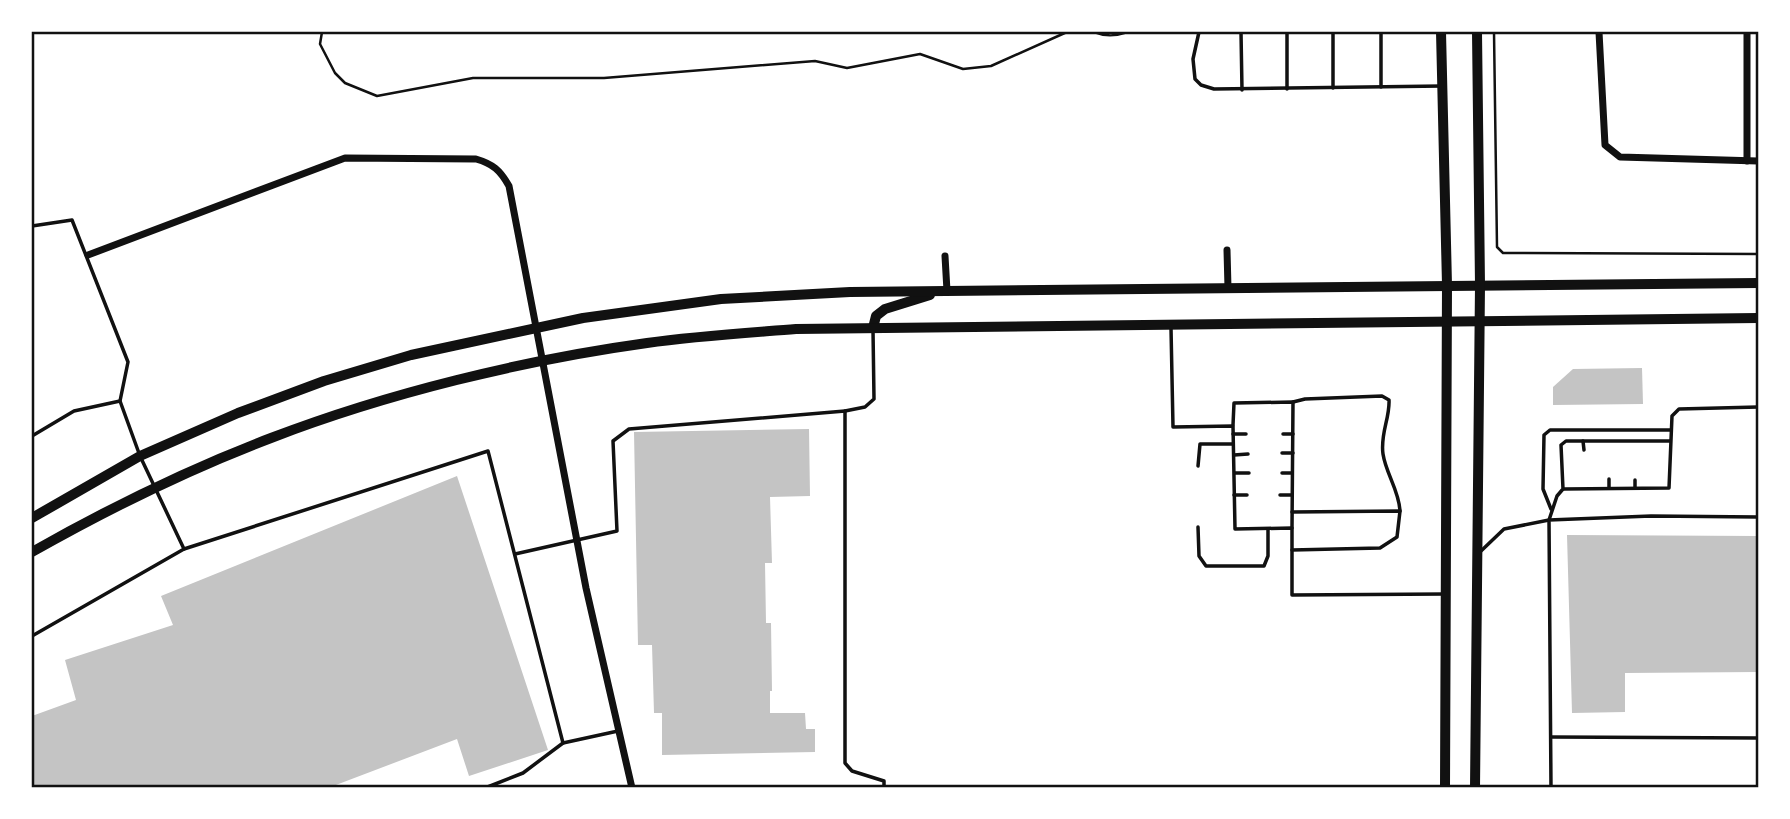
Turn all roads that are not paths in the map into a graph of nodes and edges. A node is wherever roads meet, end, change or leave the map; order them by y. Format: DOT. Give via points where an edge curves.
graph roads {
  1 [pos="1199,32"];
  2 [pos="1241,32"];
  3 [pos="1287,32"];
  4 [pos="1333,32"];
  5 [pos="1381,32"];
  6 [pos="1441,32"];
  7 [pos="1478,32"];
  8 [pos="1600,32"];
  9 [pos="1747,32"];
  10 [pos="1442,86"];
  11 [pos="1381,87"];
  12 [pos="1333,88"];
  13 [pos="1287,89"];
  14 [pos="1242,90"];
  15 [pos="1746,161"];
  16 [pos="1759,161"];
  17 [pos="32,226"];
  18 [pos="1227,250"];
  19 [pos="88,255"];
  20 [pos="945,256"];
  21 [pos="1759,283"];
  22 [pos="1447,285"];
  23 [pos="1479,285"];
  24 [pos="1228,288"];
  25 [pos="947,291"];
  26 [pos="1759,318"];
  27 [pos="1447,322"];
  28 [pos="1479,322"];
  29 [pos="1171,325"];
  30 [pos="537,328"];
  31 [pos="873,328"];
  32 [pos="544,361"];
  33 [pos="120,401"];
  34 [pos="1293,402"];
  35 [pos="1759,407"];
  36 [pos="845,411"];
  37 [pos="1233,426"];
  38 [pos="1671,430"];
  39 [pos="1233,434"];
  40 [pos="1246,434"];
  41 [pos="1283,434"];
  42 [pos="1293,434"];
  43 [pos="32,436"];
  44 [pos="1583,440"];
  45 [pos="1636,440"];
  46 [pos="1609,441"];
  47 [pos="1670,441"];
  48 [pos="1233,444"];
  49 [pos="1609,449"];
  50 [pos="1584,450"];
  51 [pos="1636,450"];
  52 [pos="1282,453"];
  53 [pos="1293,453"];
  54 [pos="1234,454"];
  55 [pos="1248,454"];
  56 [pos="140,456"];
  57 [pos="1198,467"];
  58 [pos="1234,473"];
  59 [pos="1249,473"];
  60 [pos="1282,473"];
  61 [pos="1292,473"];
  62 [pos="1609,479"];
  63 [pos="1584,480"];
  64 [pos="1635,480"];
  65 [pos="1584,488"];
  66 [pos="1609,488"];
  67 [pos="1635,488"];
  68 [pos="155,489"];
  69 [pos="1563,489"];
  70 [pos="1234,495"];
  71 [pos="1247,495"];
  72 [pos="1280,495"];
  73 [pos="1292,495"];
  74 [pos="1400,511"];
  75 [pos="1551,511"];
  76 [pos="1292,512"];
  77 [pos="1759,517"];
  78 [pos="32,518"];
  79 [pos="1549,520"];
  80 [pos="1198,527"];
  81 [pos="1292,528"];
  82 [pos="1268,529"];
  83 [pos="576,539"];
  84 [pos="184,550"];
  85 [pos="1292,550"];
  86 [pos="32,552"];
  87 [pos="515,554"];
  88 [pos="1477,554"];
  89 [pos="1446,594"];
  90 [pos="32,636"];
  91 [pos="618,732"];
  92 [pos="1550,737"];
  93 [pos="1759,738"];
  94 [pos="564,743"];
  95 [pos="485,788"];
  96 [pos="632,788"];
  97 [pos="884,788"];
  98 [pos="1445,788"];
  99 [pos="1475,788"];
  100 [pos="1551,788"];
  1 -- 14 [label="lane" via="1195,79 1206,88"];
  2 -- 14 [label="lane"];
  3 -- 13 [label="lane"];
  4 -- 12 [label="lane"];
  5 -- 11 [label="lane"];
  6 -- 10 [label="main road"];
  7 -- 23 [label="main road"];
  8 -- 15 [label="street" via="1605,145 1619,157"];
  9 -- 15 [label="street"];
  10 -- 11 [label="lane"];
  10 -- 22 [label="main road"];
  11 -- 12 [label="lane"];
  12 -- 13 [label="lane"];
  13 -- 14 [label="lane"];
  15 -- 16 [label="street"];
  17 -- 19 [label="lane" via="72,220"];
  18 -- 24 [label="street"];
  19 -- 30 [label="street" via="345,158 476,159 500,171 509,186"];
  19 -- 33 [label="lane" via="128,362"];
  20 -- 25 [label="street"];
  21 -- 23 [label="main road"];
  22 -- 23 [label="main road"];
  22 -- 24 [label="main road"];
  22 -- 27 [label="main road"];
  23 -- 28 [label="main road"];
  24 -- 25 [label="main road"];
  25 -- 30 [label="main road" via="721,299"];
  25 -- 31 [label="main road" via="885,309 876,316"];
  26 -- 28 [label="main road"];
  27 -- 28 [label="main road"];
  27 -- 29 [label="main road"];
  27 -- 89 [label="main road"];
  28 -- 88 [label="main road"];
  29 -- 31 [label="main road"];
  29 -- 37 [label="lane" via="1173,426"];
  30 -- 32 [label="street"];
  30 -- 56 [label="main road" via="411,355 324,382"];
  31 -- 32 [label="main road" via="718,335"];
  31 -- 36 [label="lane" via="874,398 865,407"];
  32 -- 68 [label="main road" via="336,416 272,438"];
  32 -- 83 [label="street"];
  33 -- 43 [label="lane" via="74,411"];
  33 -- 56 [label="lane"];
  34 -- 37 [label="lane" via="1234,403"];
  34 -- 42 [label="lane"];
  34 -- 74 [label="lane" via="1382,396 1390,400 1382,451"];
  35 -- 38 [label="lane" via="1679,410 1672,416"];
  36 -- 83 [label="lane" via="629,429 613,441 618,531"];
  36 -- 97 [label="lane" via="845,763 852,771 884,781"];
  37 -- 39 [label="lane"];
  38 -- 47 [label="lane"];
  38 -- 75 [label="lane" via="1550,430 1544,435 1544,489"];
  39 -- 40 [label="lane"];
  39 -- 48 [label="lane"];
  41 -- 42 [label="lane"];
  42 -- 53 [label="lane"];
  44 -- 46 [label="lane"];
  44 -- 50 [label="lane"];
  44 -- 69 [label="lane" via="1561,445"];
  45 -- 46 [label="lane"];
  45 -- 47 [label="lane"];
  45 -- 51 [label="lane"];
  46 -- 49 [label="lane"];
  47 -- 67 [label="lane" via="1669,488"];
  48 -- 54 [label="lane"];
  48 -- 57 [label="lane" via="1199,444"];
  52 -- 53 [label="lane"];
  53 -- 61 [label="lane"];
  54 -- 55 [label="lane"];
  54 -- 58 [label="lane"];
  56 -- 68 [label="lane"];
  56 -- 78 [label="main road"];
  58 -- 59 [label="lane"];
  58 -- 70 [label="lane"];
  60 -- 61 [label="lane"];
  61 -- 73 [label="lane"];
  62 -- 66 [label="lane"];
  63 -- 65 [label="lane"];
  64 -- 67 [label="lane"];
  65 -- 66 [label="lane"];
  65 -- 69 [label="lane"];
  66 -- 67 [label="lane"];
  68 -- 84 [label="lane"];
  68 -- 86 [label="main road"];
  69 -- 75 [label="lane"];
  70 -- 71 [label="lane"];
  70 -- 82 [label="lane" via="1235,529"];
  72 -- 73 [label="lane"];
  73 -- 76 [label="lane"];
  74 -- 76 [label="lane"];
  74 -- 85 [label="lane" via="1397,537 1380,548"];
  75 -- 79 [label="lane"];
  76 -- 81 [label="lane"];
  77 -- 79 [label="lane"];
  79 -- 88 [label="lane" via="1504,529"];
  79 -- 92 [label="lane"];
  80 -- 82 [label="lane" via="1199,556 1206,566 1264,566"];
  81 -- 82 [label="lane"];
  81 -- 85 [label="lane"];
  83 -- 87 [label="lane"];
  83 -- 91 [label="street"];
  84 -- 87 [label="lane" via="488,451"];
  84 -- 90 [label="lane"];
  85 -- 89 [label="lane" via="1292,595"];
  87 -- 94 [label="lane"];
  88 -- 99 [label="main road"];
  89 -- 98 [label="main road"];
  91 -- 94 [label="lane"];
  91 -- 96 [label="street"];
  92 -- 93 [label="lane"];
  92 -- 100 [label="lane"];
  94 -- 95 [label="lane" via="523,773"];
}
